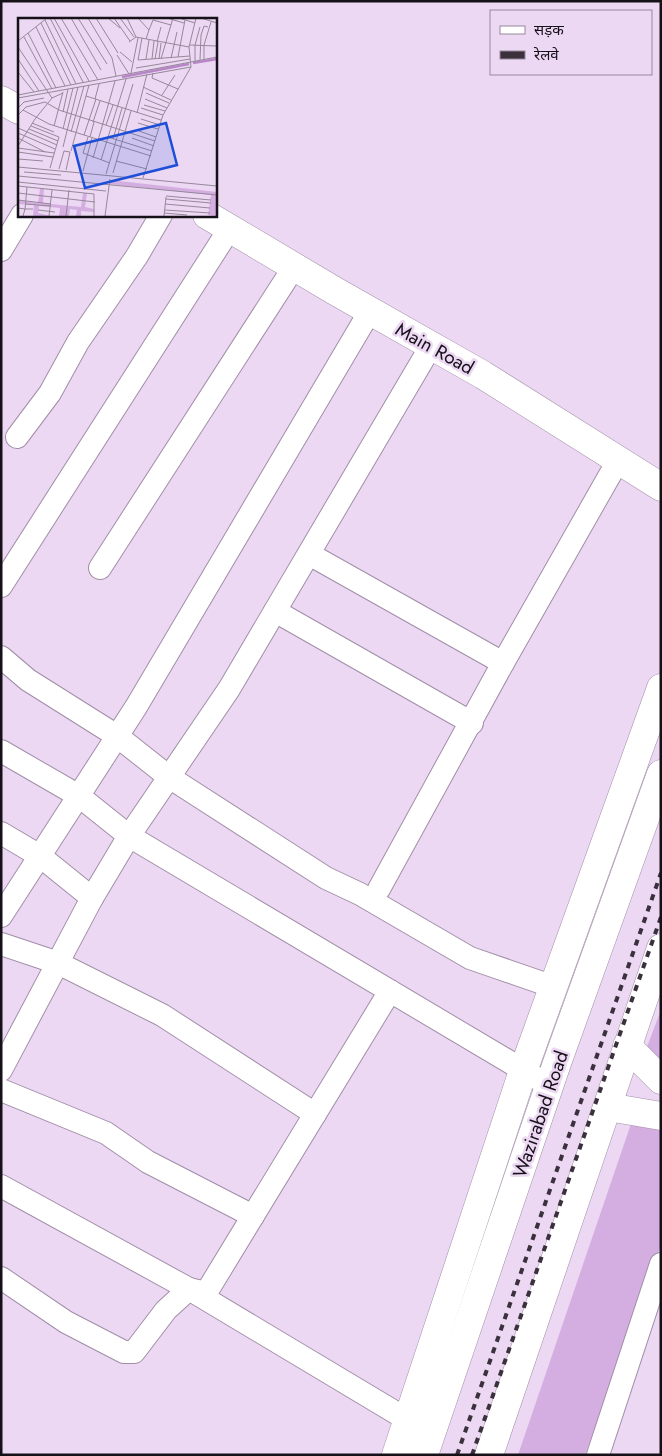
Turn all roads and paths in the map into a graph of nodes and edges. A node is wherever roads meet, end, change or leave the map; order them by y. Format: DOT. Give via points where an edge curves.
graph roads {
  1 [pos="1,100"];
  2 [pos="18,109"];
  3 [pos="21,216"];
  4 [pos="160,216"];
  5 [pos="219,221"];
  6 [pos="1,250"];
  7 [pos="294,266"];
  8 [pos="370,311"];
  9 [pos="430,346"];
  10 [pos="18,437"];
  11 [pos="619,459"];
  12 [pos="661,487"];
  13 [pos="309,554"];
  14 [pos="100,568"];
  15 [pos="1,586"];
  16 [pos="275,611"];
  17 [pos="1,657"];
  18 [pos="503,663"];
  19 [pos="661,688"];
  20 [pos="472,723"];
  21 [pos="117,736"];
  22 [pos="1,750"];
  23 [pos="661,774"];
  24 [pos="169,778"];
  25 [pos="79,796"];
  26 [pos="1,833"];
  27 [pos="129,836"];
  28 [pos="40,856"];
  29 [pos="379,889"];
  30 [pos="92,898"];
  31 [pos="2,916"];
  32 [pos="1,944"];
  33 [pos="661,948"];
  34 [pos="58,963"];
  35 [pos="554,987"];
  36 [pos="390,991"];
  37 [pos="627,1046"];
  38 [pos="1,1070"];
  39 [pos="523,1071"];
  40 [pos="661,1080"];
  41 [pos="550,1086"];
  42 [pos="1,1090"];
  43 [pos="608,1108"];
  44 [pos="315,1114"];
  45 [pos="661,1116"];
  46 [pos="1,1186"];
  47 [pos="253,1216"];
  48 [pos="661,1264"];
  49 [pos="1,1278"];
  50 [pos="189,1289"];
  51 [pos="408,1420"];
  52 [pos="396,1455"];
  53 [pos="424,1455"];
  54 [pos="489,1455"];
  55 [pos="598,1455"];
  1 -- 2 [label="main road"];
  3 -- 6 [label="street"];
  4 -- 10 [label="street" via="78,342 50,393"];
  5 -- 7 [label="main road, Main Road"];
  5 -- 15 [label="street"];
  7 -- 8 [label="main road, Main Road"];
  7 -- 14 [label="street"];
  8 -- 9 [label="main road, Main Road"];
  8 -- 21 [label="street"];
  9 -- 11 [label="main road, Main Road"];
  9 -- 13 [label="street"];
  11 -- 12 [label="main road, Main Road"];
  11 -- 18 [label="street"];
  13 -- 16 [label="street"];
  13 -- 18 [label="street"];
  16 -- 20 [label="street"];
  16 -- 24 [label="street" via="229,689"];
  17 -- 21 [label="street" via="28,680"];
  18 -- 20 [label="street"];
  19 -- 35 [label="main road"];
  20 -- 29 [label="street"];
  21 -- 24 [label="street"];
  21 -- 25 [label="street"];
  22 -- 25 [label="street"];
  23 -- 41 [label="main road, Wazirabad Road"];
  24 -- 27 [label="street"];
  24 -- 35 [label="street" via="326,878 360,894 470,958"];
  25 -- 27 [label="street"];
  25 -- 28 [label="street"];
  26 -- 28 [label="street"];
  27 -- 30 [label="street"];
  27 -- 36 [label="street"];
  28 -- 30 [label="street"];
  28 -- 31 [label="street"];
  30 -- 34 [label="street"];
  32 -- 34 [label="street"];
  33 -- 37 [label="main road"];
  34 -- 38 [label="street"];
  34 -- 44 [label="street" via="162,1015"];
  35 -- 39 [label="main road"];
  36 -- 39 [label="street"];
  36 -- 44 [label="street"];
  37 -- 40 [label="main road"];
  37 -- 43 [label="main road"];
  39 -- 41 [label="street"];
  39 -- 51 [label="main road"];
  41 -- 53 [label="main road, Wazirabad Road"];
  42 -- 47 [label="street" via="106,1133 148,1162"];
  43 -- 45 [label="main road"];
  43 -- 54 [label="main road"];
  44 -- 47 [label="street"];
  46 -- 50 [label="street"];
  47 -- 50 [label="street" via="206,1293"];
  48 -- 55 [label="street"];
  49 -- 50 [label="street" via="66,1322 124,1352 134,1352 166,1310"];
  50 -- 51 [label="street"];
  51 -- 52 [label="main road"];
}
